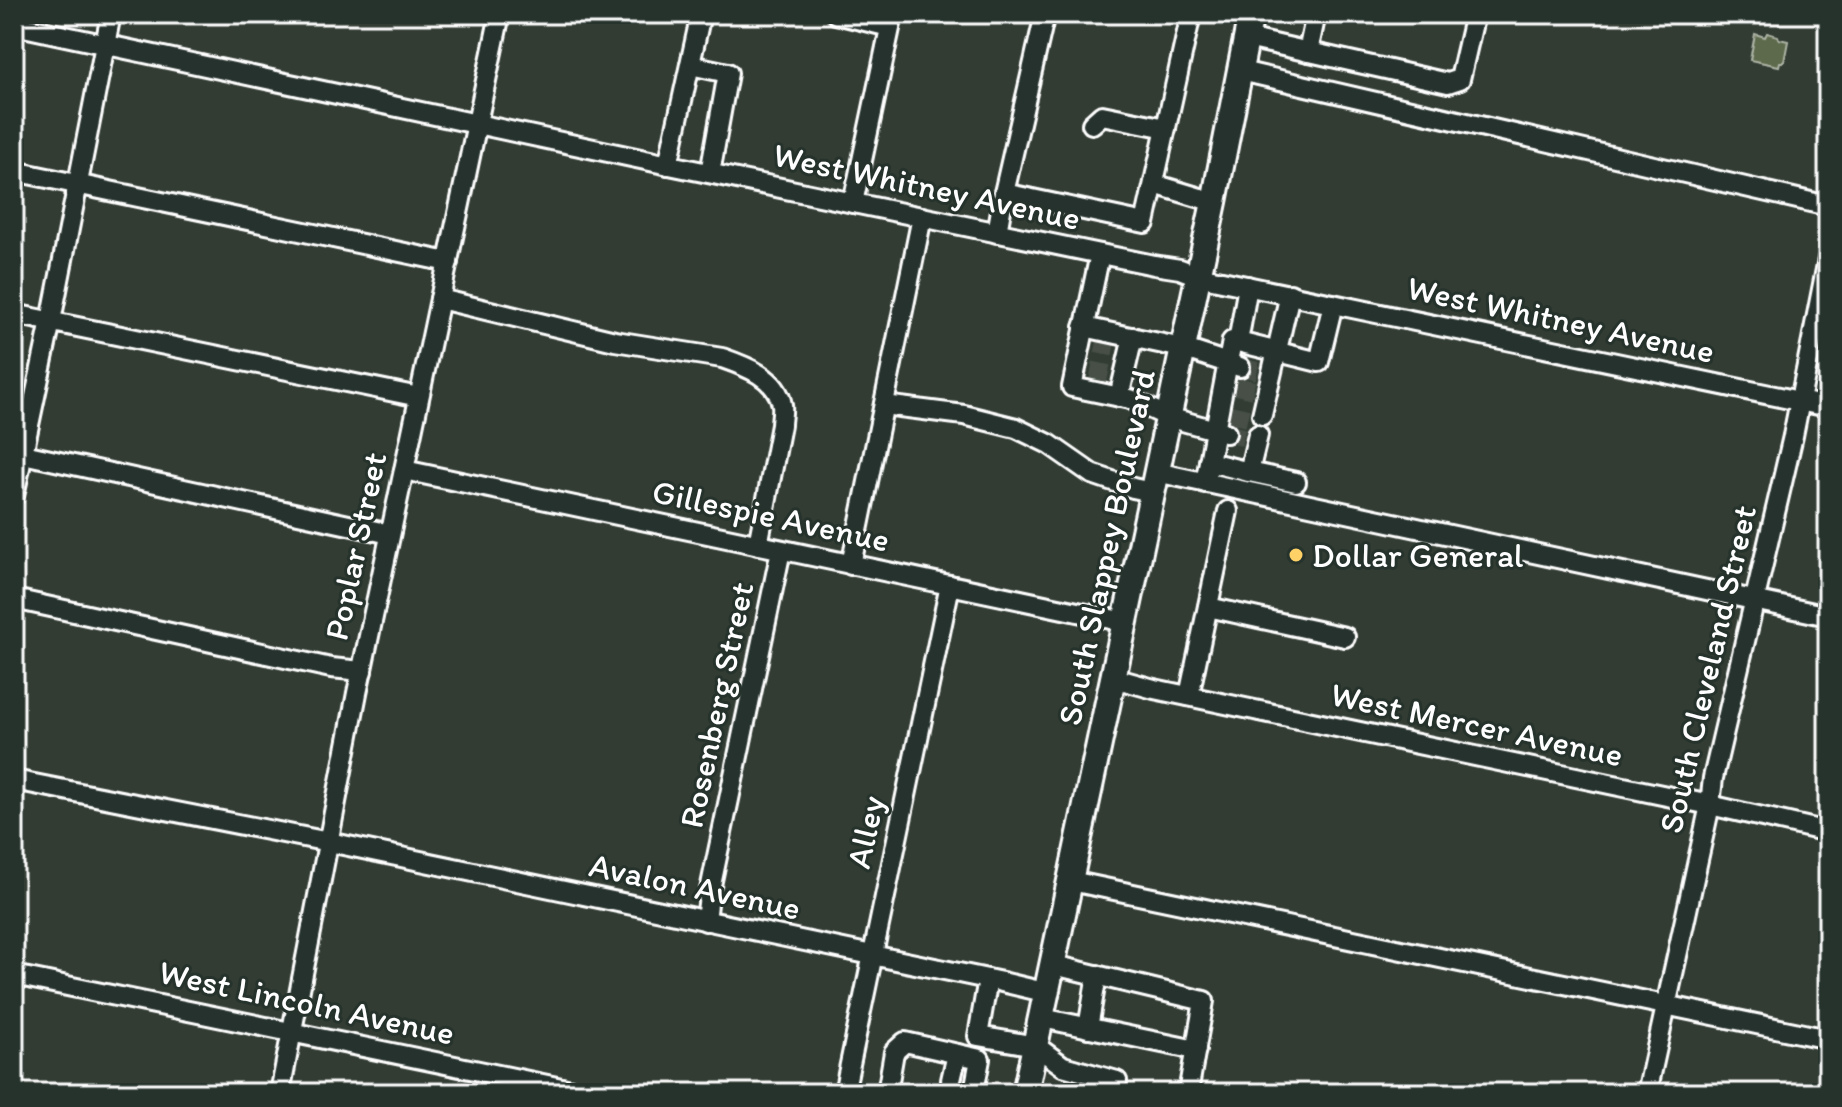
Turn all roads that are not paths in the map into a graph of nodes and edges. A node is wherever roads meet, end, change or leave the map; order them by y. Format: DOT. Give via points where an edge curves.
graph roads {
  1 [pos="111,14"];
  2 [pos="500,14"];
  3 [pos="836,14"];
  4 [pos="1045,14"];
  5 [pos="1191,14"];
  6 [pos="1316,14"];
  7 [pos="1475,14"];
  8 [pos="892,20"];
  9 [pos="699,23"];
  10 [pos="14,25"];
  11 [pos="1249,26"];
  12 [pos="104,44"];
  13 [pos="1308,52"];
  14 [pos="690,65"];
  15 [pos="1241,71"];
  16 [pos="477,123"];
  17 [pos="1092,124"];
  18 [pos="1166,128"];
  19 [pos="668,165"];
  20 [pos="14,171"];
  21 [pos="710,173"];
  22 [pos="1154,184"];
  23 [pos="77,185"];
  24 [pos="1004,193"];
  25 [pos="1214,202"];
  26 [pos="853,203"];
  27 [pos="1828,206"];
  28 [pos="922,217"];
  29 [pos="997,233"];
  30 [pos="1100,254"];
  31 [pos="1828,259"];
  32 [pos="448,262"];
  33 [pos="1198,276"];
  34 [pos="1248,286"];
  35 [pos="1290,294"];
  36 [pos="440,299"];
  37 [pos="1333,304"];
  38 [pos="14,314"];
  39 [pos="51,321"];
  40 [pos="1084,327"];
  41 [pos="1133,337"];
  42 [pos="1238,342"];
  43 [pos="1182,348"];
  44 [pos="1276,353"];
  45 [pos="1233,366"];
  46 [pos="419,397"];
  47 [pos="1119,397"];
  48 [pos="1799,401"];
  49 [pos="884,405"];
  50 [pos="1828,407"];
  51 [pos="1262,415"];
  52 [pos="1168,417"];
  53 [pos="1220,431"];
  54 [pos="1254,437"];
  55 [pos="18,452"];
  56 [pos="1209,462"];
  57 [pos="404,470"];
  58 [pos="1249,472"];
  59 [pos="1154,482"];
  60 [pos="1296,482"];
  61 [pos="1205,483"];
  62 [pos="14,496"];
  63 [pos="1228,511"];
  64 [pos="390,534"];
  65 [pos="758,545"];
  66 [pos="781,550"];
  67 [pos="851,565"];
  68 [pos="950,585"];
  69 [pos="14,599"];
  70 [pos="1754,600"];
  71 [pos="1208,607"];
  72 [pos="1828,616"];
  73 [pos="1125,622"];
  74 [pos="1345,637"];
  75 [pos="362,671"];
  76 [pos="1114,678"];
  77 [pos="1189,696"];
  78 [pos="14,780"];
  79 [pos="1710,805"];
  80 [pos="1828,832"];
  81 [pos="329,842"];
  82 [pos="1071,881"];
  83 [pos="706,921"];
  84 [pos="871,956"];
  85 [pos="1054,965"];
  86 [pos="14,975"];
  87 [pos="1097,975"];
  88 [pos="988,979"];
  89 [pos="1048,993"];
  90 [pos="1666,1005"];
  91 [pos="1042,1018"];
  92 [pos="1088,1028"];
  93 [pos="291,1032"];
  94 [pos="1828,1039"];
  95 [pos="1036,1046"];
  96 [pos="1196,1050"];
  97 [pos="963,1083"];
  98 [pos="280,1093"];
  99 [pos="586,1093"];
  100 [pos="844,1093"];
  101 [pos="887,1093"];
  102 [pos="1025,1093"];
  103 [pos="1115,1093"];
  104 [pos="1188,1093"];
  105 [pos="1647,1093"];
  1 -- 12 [label="street"];
  2 -- 16 [label="street, Poplar Street"];
  3 -- 8 [label="street"];
  4 -- 24 [label="street"];
  5 -- 18 [label="street"];
  6 -- 13 [label="street"];
  7 -- 13 [label="street" via="1460,79 1448,83"];
  8 -- 26 [label="street"];
  9 -- 14 [label="street"];
  10 -- 12 [label="street, West Whitney Avenue"];
  11 -- 13 [label="street"];
  11 -- 15 [label="main road, South Slappey Boulevard"];
  12 -- 16 [label="street, West Whitney Avenue"];
  12 -- 23 [label="street"];
  14 -- 19 [label="street"];
  14 -- 21 [label="street" via="728,73"];
  15 -- 25 [label="main road, South Slappey Boulevard"];
  15 -- 27 [label="street"];
  16 -- 19 [label="street, West Whitney Avenue"];
  16 -- 32 [label="street, Poplar Street"];
  17 -- 18 [label="street" via="1102,115"];
  18 -- 22 [label="street"];
  19 -- 21 [label="street, West Whitney Avenue"];
  20 -- 23 [label="street"];
  21 -- 26 [label="street, West Whitney Avenue"];
  22 -- 24 [label="street" via="1145,223"];
  22 -- 25 [label="street"];
  23 -- 32 [label="street"];
  23 -- 39 [label="street"];
  24 -- 29 [label="street"];
  25 -- 33 [label="main road, South Slappey Boulevard"];
  26 -- 28 [label="street, West Whitney Avenue"];
  28 -- 29 [label="street, West Whitney Avenue"];
  28 -- 49 [label="street"];
  29 -- 30 [label="street, West Whitney Avenue"];
  30 -- 33 [label="street, West Whitney Avenue"];
  30 -- 40 [label="street"];
  31 -- 48 [label="street, South Cleveland Street"];
  32 -- 36 [label="street, Poplar Street"];
  33 -- 34 [label="street, West Whitney Avenue"];
  33 -- 43 [label="main road, South Slappey Boulevard"];
  34 -- 35 [label="street, West Whitney Avenue"];
  34 -- 42 [label="street"];
  35 -- 37 [label="street, West Whitney Avenue"];
  35 -- 44 [label="street"];
  36 -- 46 [label="street, Poplar Street"];
  36 -- 65 [label="street" via="615,341 722,358 768,380 778,392 781,425"];
  37 -- 44 [label="street" via="1319,362"];
  37 -- 48 [label="street, West Whitney Avenue"];
  38 -- 39 [label="street"];
  39 -- 46 [label="street"];
  39 -- 55 [label="street"];
  40 -- 41 [label="street" via="1107,337"];
  40 -- 47 [label="street" via="1072,387 1097,386"];
  41 -- 43 [label="street"];
  41 -- 47 [label="street"];
  42 -- 44 [label="street"];
  42 -- 45 [label="street" via="1232,341"];
  43 -- 45 [label="street"];
  43 -- 52 [label="main road, South Slappey Boulevard"];
  44 -- 51 [label="street" via="1262,392"];
  45 -- 53 [label="street"];
  46 -- 57 [label="street, Poplar Street"];
  47 -- 52 [label="street"];
  48 -- 50 [label="street, West Whitney Avenue"];
  48 -- 70 [label="street, South Cleveland Street"];
  49 -- 59 [label="street" via="1016,428 1092,474 1133,488"];
  49 -- 67 [label="street"];
  52 -- 53 [label="street"];
  52 -- 59 [label="main road, South Slappey Boulevard"];
  53 -- 56 [label="street"];
  54 -- 58 [label="street"];
  55 -- 62 [label="street"];
  55 -- 64 [label="street"];
  56 -- 58 [label="street"];
  56 -- 61 [label="street"];
  57 -- 64 [label="street, Poplar Street"];
  57 -- 65 [label="street, Gillespie Avenue"];
  58 -- 60 [label="street"];
  59 -- 61 [label="street"];
  59 -- 73 [label="main road, South Slappey Boulevard"];
  61 -- 70 [label="street"];
  63 -- 71 [label="street"];
  64 -- 75 [label="street, Poplar Street"];
  65 -- 66 [label="street, Gillespie Avenue"];
  66 -- 67 [label="street, Gillespie Avenue"];
  66 -- 83 [label="street, Rosenberg Street"];
  67 -- 68 [label="street, Gillespie Avenue"];
  68 -- 73 [label="street, Gillespie Avenue"];
  68 -- 84 [label="street, Alley"];
  69 -- 75 [label="street"];
  70 -- 72 [label="street"];
  70 -- 79 [label="street, South Cleveland Street"];
  71 -- 74 [label="street"];
  71 -- 77 [label="street"];
  73 -- 76 [label="main road, South Slappey Boulevard"];
  75 -- 81 [label="street, Poplar Street"];
  76 -- 77 [label="street, West Mercer Avenue"];
  76 -- 82 [label="main road, South Slappey Boulevard"];
  77 -- 79 [label="street, West Mercer Avenue"];
  78 -- 81 [label="street, Avalon Avenue"];
  79 -- 80 [label="street, West Mercer Avenue"];
  79 -- 90 [label="street, South Cleveland Street"];
  81 -- 83 [label="street, Avalon Avenue"];
  81 -- 93 [label="street, Poplar Street"];
  82 -- 85 [label="main road, South Slappey Boulevard"];
  82 -- 90 [label="street"];
  83 -- 84 [label="street, Avalon Avenue"];
  84 -- 88 [label="street, Avalon Avenue"];
  84 -- 100 [label="street, Alley"];
  85 -- 87 [label="street"];
  85 -- 89 [label="main road, South Slappey Boulevard"];
  86 -- 93 [label="street, West Lincoln Avenue"];
  87 -- 92 [label="street"];
  87 -- 96 [label="street" via="1204,1001"];
  88 -- 89 [label="street, Avalon Avenue"];
  88 -- 95 [label="street" via="978,1036"];
  89 -- 91 [label="main road, South Slappey Boulevard"];
  90 -- 94 [label="street"];
  90 -- 105 [label="street, South Cleveland Street"];
  91 -- 92 [label="street"];
  91 -- 95 [label="main road, South Slappey Boulevard"];
  92 -- 96 [label="street"];
  93 -- 98 [label="street, Poplar Street"];
  93 -- 99 [label="street, West Lincoln Avenue"];
  95 -- 102 [label="main road, South Slappey Boulevard"];
  95 -- 103 [label="street" via="1063,1066 1117,1081"];
  96 -- 104 [label="street"];
  97 -- 101 [label="street" via="962,1055 905,1042 894,1052"];
}
